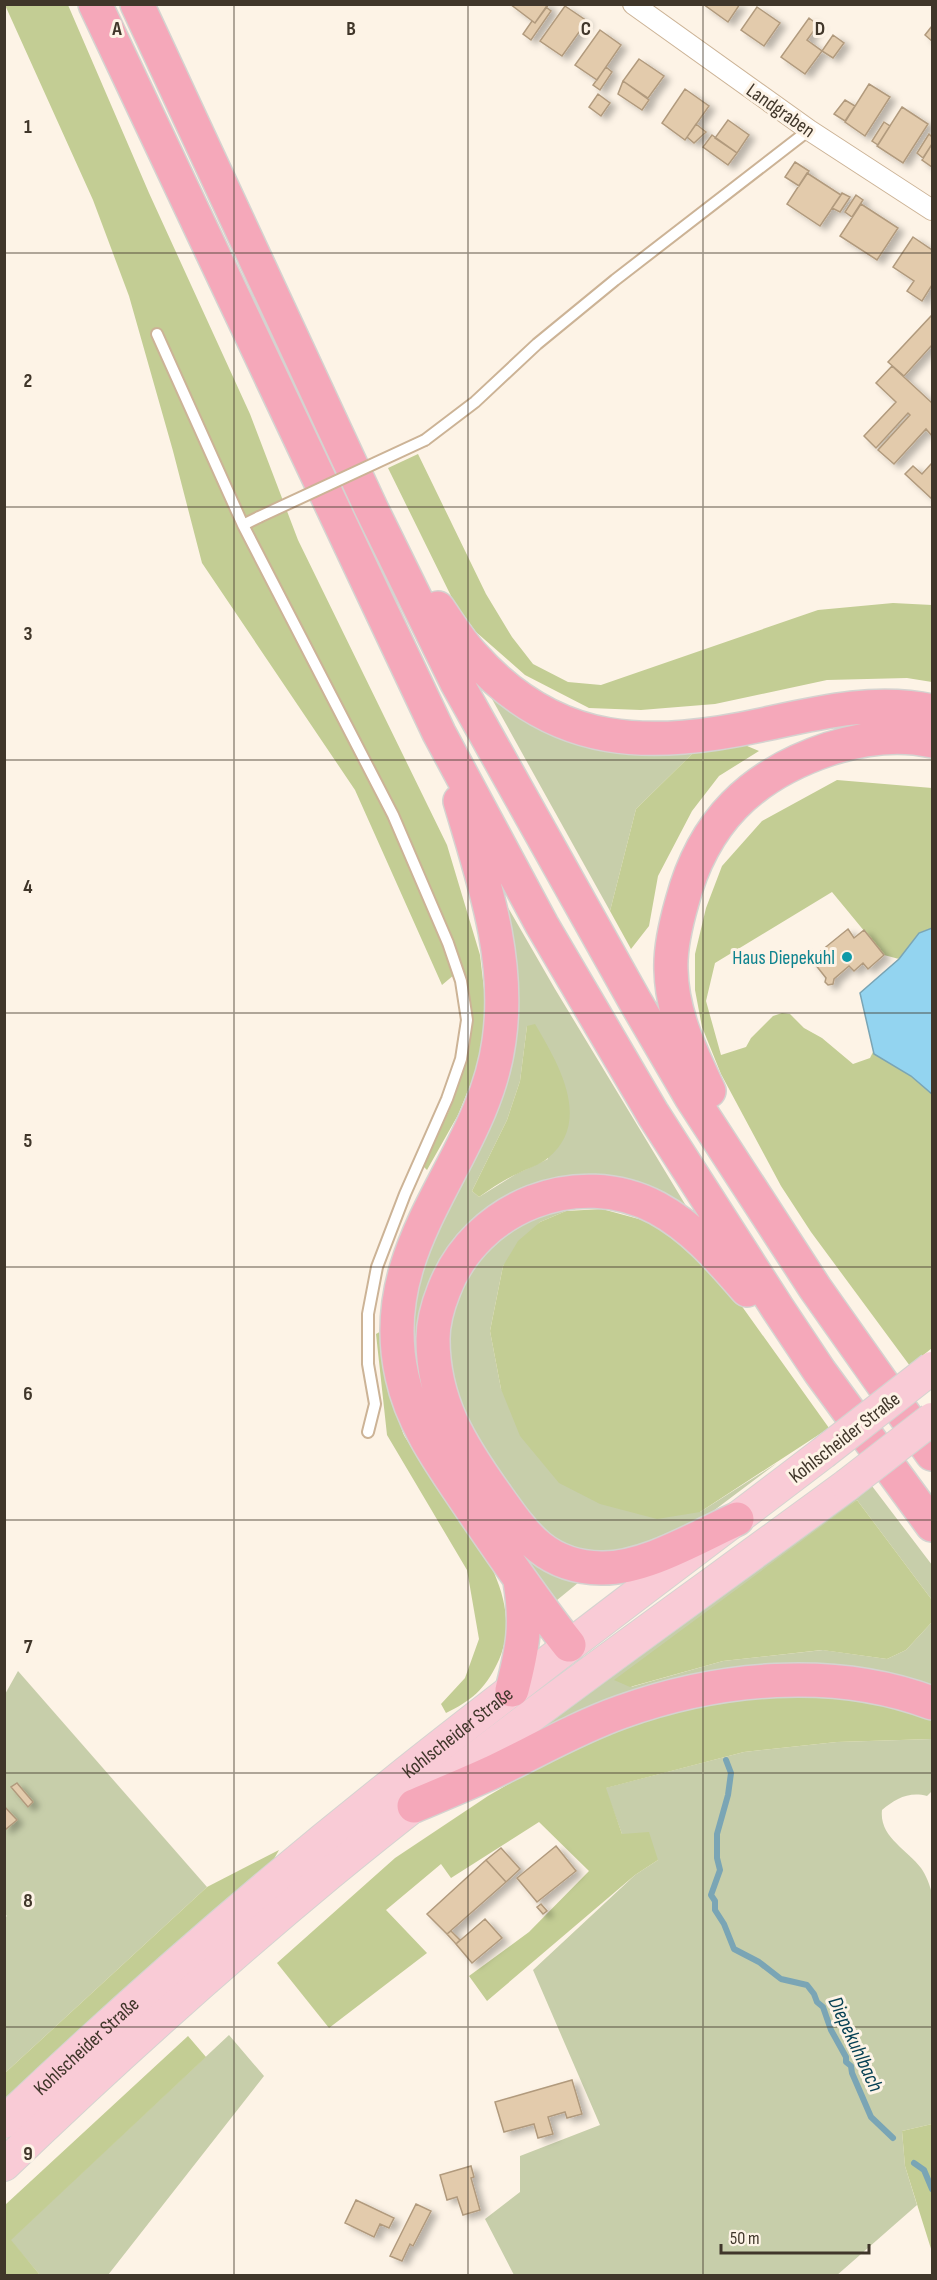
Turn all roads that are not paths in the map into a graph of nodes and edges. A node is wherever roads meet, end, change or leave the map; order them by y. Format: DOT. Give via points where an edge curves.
graph roads {
  1 [pos="95,4"];
  2 [pos="137,4"];
  3 [pos="633,4"];
  4 [pos="809,130"];
  5 [pos="933,210"];
  6 [pos="157,334"];
  7 [pos="372,510"];
  8 [pos="243,525"];
  9 [pos="933,711"];
  10 [pos="439,733"];
  11 [pos="933,741"];
  12 [pos="751,1189"];
  13 [pos="933,1368"];
  14 [pos="820,1372"];
  15 [pos="933,1419"];
  16 [pos="368,1432"];
  17 [pos="933,1454"];
  18 [pos="736,1519"];
  19 [pos="933,1525"];
  20 [pos="520,1580"];
  21 [pos="569,1646"];
  22 [pos="590,1674"];
  23 [pos="512,1690"];
  24 [pos="933,1703"];
  25 [pos="414,1806"];
  26 [pos="4,2122"];
  27 [pos="4,2165"];
  1 -- 10 [label="highway"];
  2 -- 7 [label="highway"];
  3 -- 4 [label="street, Landgraben"];
  4 -- 5 [label="street, Landgraben"];
  4 -- 8 [label="lane, bridge" via="615,280 475,402 425,440"];
  6 -- 8 [label="lane"];
  7 -- 9 [label="highway" via="471,655 513,693 565,723 594,732 650,740 713,735 849,708 909,706"];
  7 -- 12 [label="highway" via="457,683 542,837 691,1097"];
  8 -- 16 [label="lane" via="393,815 448,943 461,981 467,1020 461,1059 447,1099 377,1268 368,1314 368,1364 375,1404"];
  10 -- 14 [label="highway" via="542,925 647,1104"];
  10 -- 20 [label="highway" via="496,931 501,1023 483,1100 413,1244 402,1288 398,1345 409,1404 424,1437"];
  11 -- 12 [label="highway" via="857,740 804,757 762,780 729,808 705,841 688,877 672,958 675,999 683,1033"];
  12 -- 17 [label="highway" via="821,1297"];
  13 -- 18 [label="main road, Kohlscheider Straße, bridge"];
  14 -- 18 [label="highway" via="699,1237 656,1208 620,1194 578,1191 532,1202 491,1225 457,1264 441,1300 433,1335 441,1401 460,1443 535,1545 566,1563 604,1569 646,1560"];
  14 -- 19 [label="highway"];
  15 -- 22 [label="main road, Kohlscheider Straße, bridge"];
  18 -- 21 [label="main road, Kohlscheider Straße"];
  20 -- 21 [label="highway"];
  20 -- 23 [label="highway" via="525,1617"];
  21 -- 22 [label="main road"];
  21 -- 23 [label="main road, Kohlscheider Straße"];
  22 -- 25 [label="main road, Kohlscheider Straße"];
  23 -- 26 [label="main road, Kohlscheider Straße" via="303,1856 156,1982"];
  24 -- 25 [label="highway" via="859,1684 812,1680 690,1692 603,1719"];
  25 -- 27 [label="main road, Kohlscheider Straße" via="176,2004"];
}
